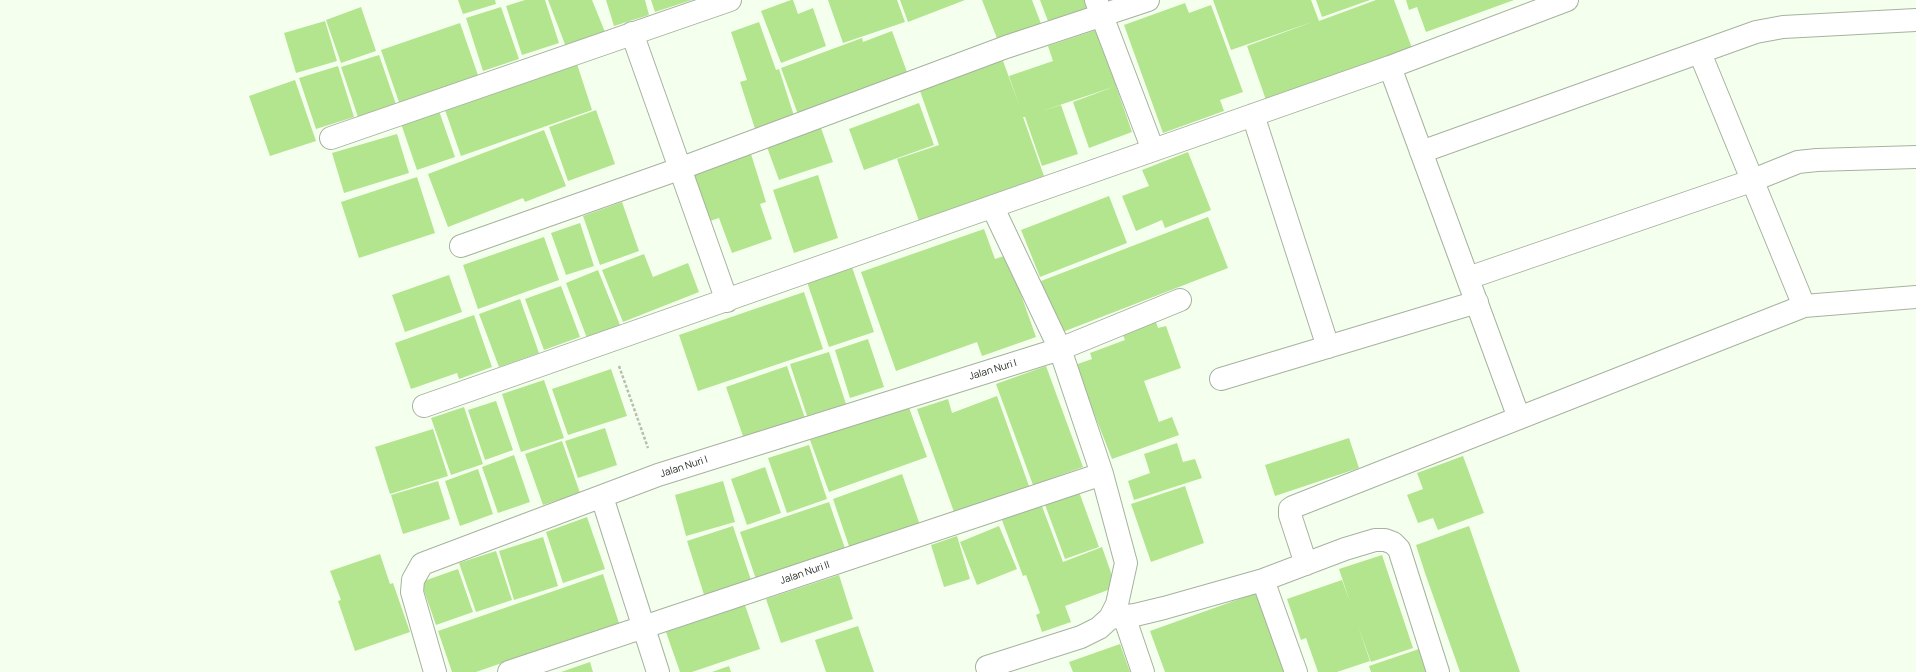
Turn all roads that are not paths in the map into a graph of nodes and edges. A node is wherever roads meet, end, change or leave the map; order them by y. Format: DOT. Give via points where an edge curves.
graph roads {
  1 [pos="729,0"];
  2 [pos="1148,0"];
  3 [pos="1567,0"];
  4 [pos="1099,8"];
  5 [pos="1916,20"];
  6 [pos="632,33"];
  7 [pos="1700,53"];
  8 [pos="1390,67"];
  9 [pos="1253,115"];
  10 [pos="331,138"];
  11 [pos="1153,150"];
  12 [pos="1422,152"];
  13 [pos="1916,157"];
  14 [pos="679,169"];
  15 [pos="1751,181"];
  16 [pos="993,208"];
  17 [pos="461,246"];
  18 [pos="1468,278"];
  19 [pos="1916,297"];
  20 [pos="1180,300"];
  21 [pos="727,301"];
  22 [pos="1477,302"];
  23 [pos="1804,306"];
  24 [pos="1328,347"];
  25 [pos="1060,349"];
  26 [pos="1221,379"];
  27 [pos="424,406"];
  28 [pos="1519,418"];
  29 [pos="1102,474"];
  30 [pos="602,497"];
  31 [pos="1306,564"];
  32 [pos="1263,580"];
  33 [pos="1117,617"];
  34 [pos="644,628"];
  35 [pos="982,670"];
  36 [pos="435,672"];
  37 [pos="509,672"];
  38 [pos="658,672"];
  39 [pos="1143,672"];
  40 [pos="1296,672"];
  41 [pos="1438,672"];
  1 -- 6 [label="street"];
  2 -- 4 [label="street"];
  3 -- 8 [label="street"];
  4 -- 11 [label="street"];
  4 -- 14 [label="street" via="1006,47"];
  5 -- 7 [label="street" via="1783,27 1756,32"];
  6 -- 10 [label="street"];
  6 -- 14 [label="street"];
  7 -- 12 [label="street"];
  7 -- 15 [label="street"];
  8 -- 9 [label="street"];
  8 -- 12 [label="street"];
  9 -- 11 [label="street"];
  9 -- 24 [label="street"];
  11 -- 16 [label="street"];
  12 -- 18 [label="street"];
  13 -- 15 [label="street" via="1811,160 1798,162"];
  14 -- 17 [label="street"];
  14 -- 21 [label="street"];
  15 -- 18 [label="street"];
  15 -- 23 [label="street"];
  16 -- 21 [label="street"];
  16 -- 25 [label="street"];
  18 -- 22 [label="street"];
  19 -- 23 [label="street"];
  20 -- 25 [label="street, Jalan Nuri I"];
  21 -- 27 [label="street"];
  22 -- 24 [label="street"];
  22 -- 28 [label="street"];
  23 -- 28 [label="street"];
  24 -- 26 [label="street"];
  25 -- 29 [label="street"];
  25 -- 30 [label="street, Jalan Nuri I" via="658,475"];
  28 -- 31 [label="street" via="1290,509"];
  29 -- 33 [label="street" via="1126,563 1117,604"];
  29 -- 34 [label="street, Jalan Nuri II"];
  30 -- 34 [label="street"];
  30 -- 36 [label="street, Jalan Nuri I" via="422,564 413,580 412,592"];
  31 -- 32 [label="street"];
  31 -- 41 [label="street" via="1375,540 1393,543 1399,549 1409,575"];
  32 -- 33 [label="street" via="1164,608"];
  32 -- 40 [label="street"];
  33 -- 35 [label="street" via="1081,637"];
  33 -- 39 [label="street"];
  34 -- 37 [label="street, Jalan Nuri II"];
  34 -- 38 [label="street"];
}
